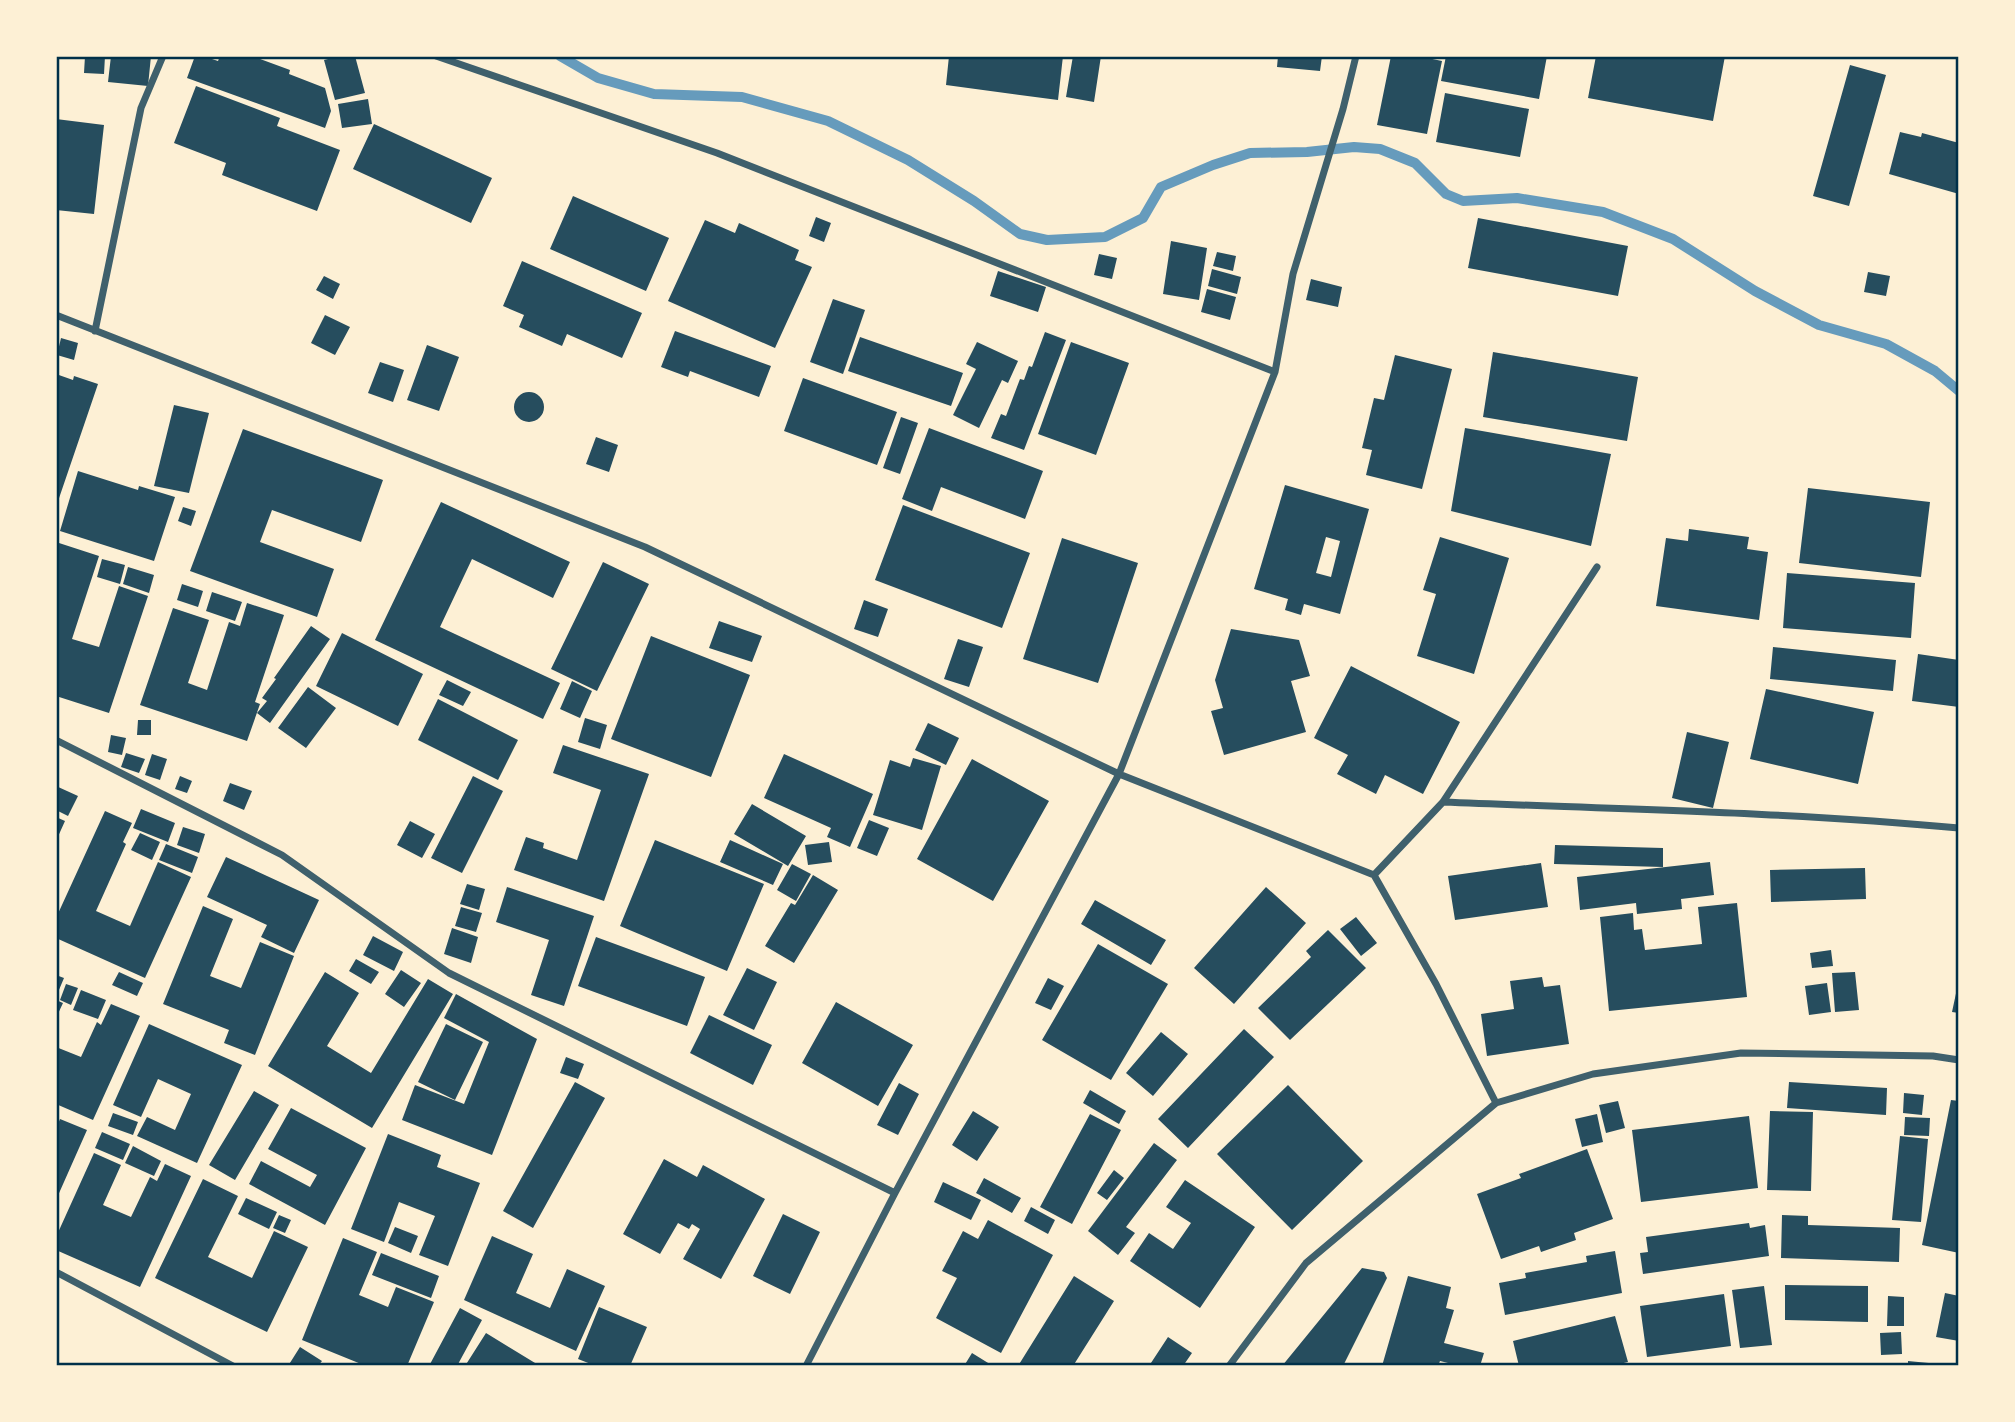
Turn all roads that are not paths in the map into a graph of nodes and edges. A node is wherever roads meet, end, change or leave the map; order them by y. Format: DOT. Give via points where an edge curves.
graph roads {
  1 [pos="163,56"];
  2 [pos="436,56"];
  3 [pos="1356,56"];
  4 [pos="56,315"];
  5 [pos="94,331"];
  6 [pos="1275,372"];
  7 [pos="1597,567"];
  8 [pos="56,740"];
  9 [pos="1119,774"];
  10 [pos="1443,802"];
  11 [pos="1959,828"];
  12 [pos="1374,875"];
  13 [pos="1959,1060"];
  14 [pos="1496,1103"];
  15 [pos="895,1193"];
  16 [pos="56,1272"];
  17 [pos="233,1366"];
  18 [pos="806,1366"];
  19 [pos="1229,1366"];
  1 -- 5 [label="street" via="141,108"];
  2 -- 6 [label="street" via="717,153"];
  3 -- 6 [label="street" via="1293,274"];
  4 -- 5 [label="street"];
  5 -- 9 [label="street" via="645,547"];
  6 -- 9 [label="street"];
  7 -- 10 [label="street"];
  8 -- 15 [label="street" via="282,855 449,973"];
  9 -- 12 [label="street"];
  9 -- 15 [label="street"];
  10 -- 11 [label="street" via="1863,819"];
  10 -- 12 [label="street"];
  12 -- 14 [label="street"];
  13 -- 14 [label="street" via="1741,1054 1593,1074"];
  14 -- 19 [label="street" via="1306,1262"];
  15 -- 18 [label="street"];
  16 -- 17 [label="street"];
}
